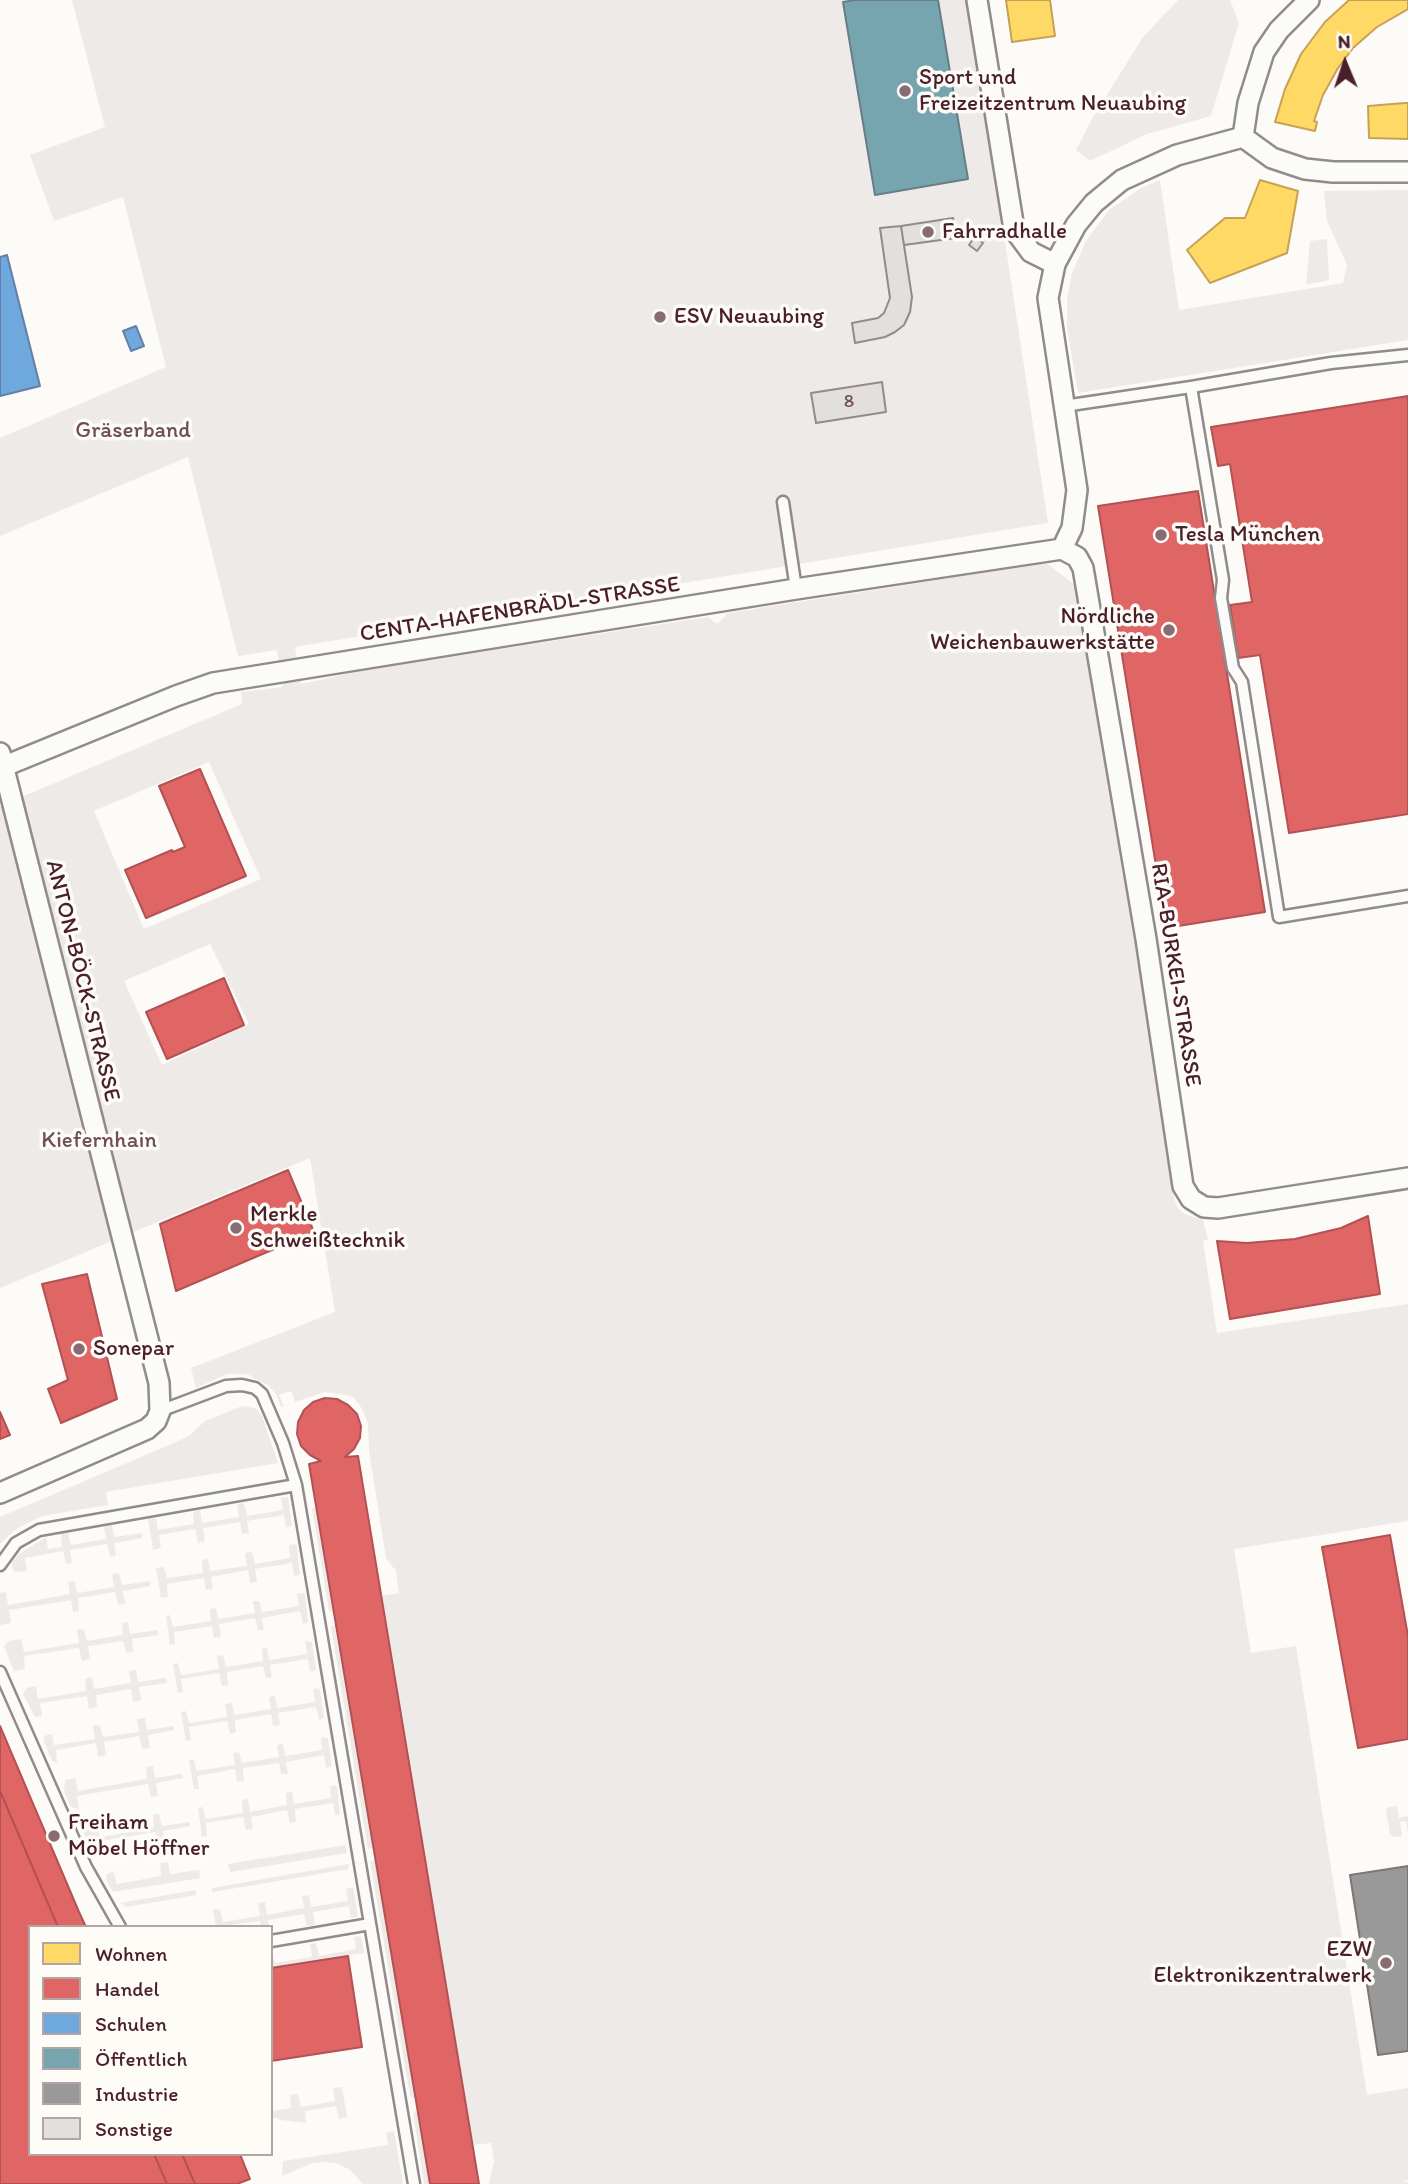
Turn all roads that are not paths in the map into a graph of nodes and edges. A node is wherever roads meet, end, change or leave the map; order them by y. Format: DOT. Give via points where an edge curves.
graph roads {
  1 [pos="977,0"];
  2 [pos="1309,0"];
  3 [pos="1243,136"];
  4 [pos="1408,172"];
  5 [pos="1055,264"];
  6 [pos="1408,355"];
  7 [pos="1191,387"];
  8 [pos="1063,406"];
  9 [pos="783,502"];
  10 [pos="1062,549"];
  11 [pos="796,589"];
  12 [pos="1,763"];
  13 [pos="1408,896"];
  14 [pos="1408,1178"];
  15 [pos="160,1411"];
  16 [pos="296,1485"];
  17 [pos="0,1493"];
  18 [pos="0,1565"];
  19 [pos="0,1672"];
  20 [pos="370,1924"];
  21 [pos="119,1925"];
  22 [pos="273,1941"];
  23 [pos="414,2184"];
  1 -- 5 [label="street" via="1010,173 1014,229 1031,252"];
  2 -- 3 [label="street" via="1264,52"];
  3 -- 4 [label="street" via="1272,158 1305,169"];
  3 -- 5 [label="street" via="1177,155 1122,180 1076,225"];
  5 -- 8 [label="street" via="1048,298"];
  6 -- 7 [label="lane"];
  7 -- 8 [label="lane"];
  7 -- 13 [label="lane" via="1223,580 1221,598 1233,668 1242,682 1279,917"];
  8 -- 10 [label="street" via="1077,490 1072,528"];
  9 -- 11 [label="lane"];
  10 -- 11 [label="street, CENTA-HAFENBRÄDL-STRASSE"];
  10 -- 14 [label="street, RIA-BURKEI-STRASSE" via="1077,557 1083,568 1183,1186 1191,1199 1218,1208"];
  11 -- 12 [label="street, CENTA-HAFENBRÄDL-STRASSE" via="214,683"];
  12 -- 15 [label="street, ANTON-BÖCK-STRASSE" via="159,1383"];
  15 -- 16 [label="lane" via="226,1386 255,1388 262,1394 283,1443"];
  15 -- 17 [label="street" via="147,1429"];
  16 -- 18 [label="lane" via="39,1530 16,1543"];
  16 -- 20 [label="lane"];
  19 -- 21 [label="lane" via="86,1867"];
  20 -- 22 [label="lane"];
  20 -- 23 [label="lane"];
}
